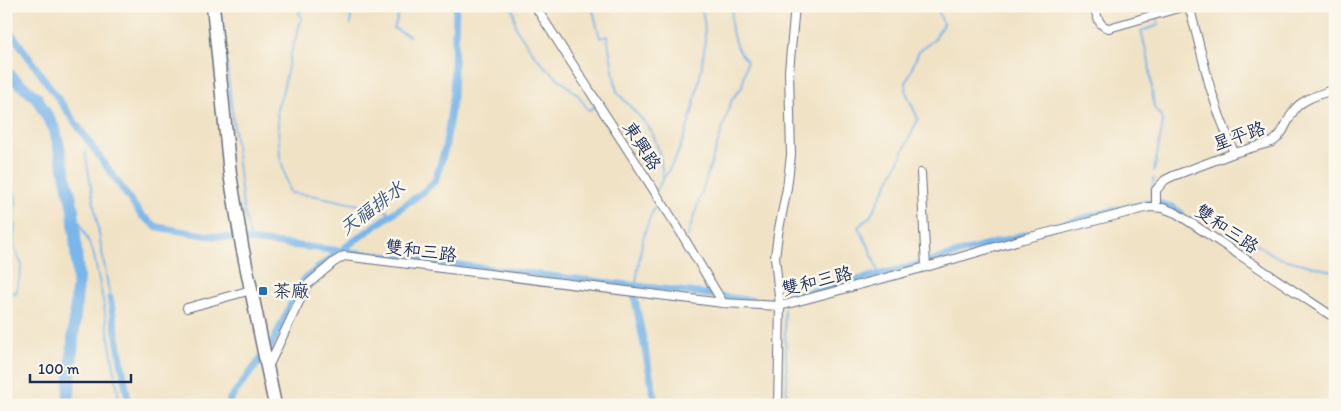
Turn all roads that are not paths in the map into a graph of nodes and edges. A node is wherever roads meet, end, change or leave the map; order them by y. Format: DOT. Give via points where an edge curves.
graph roads {
  1 [pos="213,6"];
  2 [pos="535,6"];
  3 [pos="795,6"];
  4 [pos="1094,6"];
  5 [pos="1185,6"];
  6 [pos="1335,89"];
  7 [pos="1234,153"];
  8 [pos="921,173"];
  9 [pos="1156,204"];
  10 [pos="926,262"];
  11 [pos="251,290"];
  12 [pos="720,297"];
  13 [pos="780,301"];
  14 [pos="187,308"];
  15 [pos="1335,318"];
  16 [pos="265,357"];
  17 [pos="275,405"];
  18 [pos="778,405"];
  1 -- 11 [label="main road" via="230,174"];
  2 -- 12 [label="street, 東興路"];
  3 -- 13 [label="street" via="789,71 791,155 775,257"];
  4 -- 5 [label="street" via="1100,23 1109,28"];
  5 -- 7 [label="street" via="1190,13 1210,87"];
  6 -- 7 [label="street, 星平路" via="1299,105 1277,139"];
  7 -- 9 [label="street, 星平路" via="1165,180 1156,190"];
  8 -- 10 [label="street"];
  9 -- 10 [label="street, 雙和三路"];
  9 -- 15 [label="street, 雙和三路" via="1176,213"];
  10 -- 13 [label="street, 雙和三路"];
  11 -- 14 [label="street"];
  11 -- 16 [label="main road"];
  12 -- 13 [label="street, 雙和三路"];
  12 -- 16 [label="street, 雙和三路" via="344,256 307,285"];
  13 -- 18 [label="street"];
  16 -- 17 [label="main road"];
}
